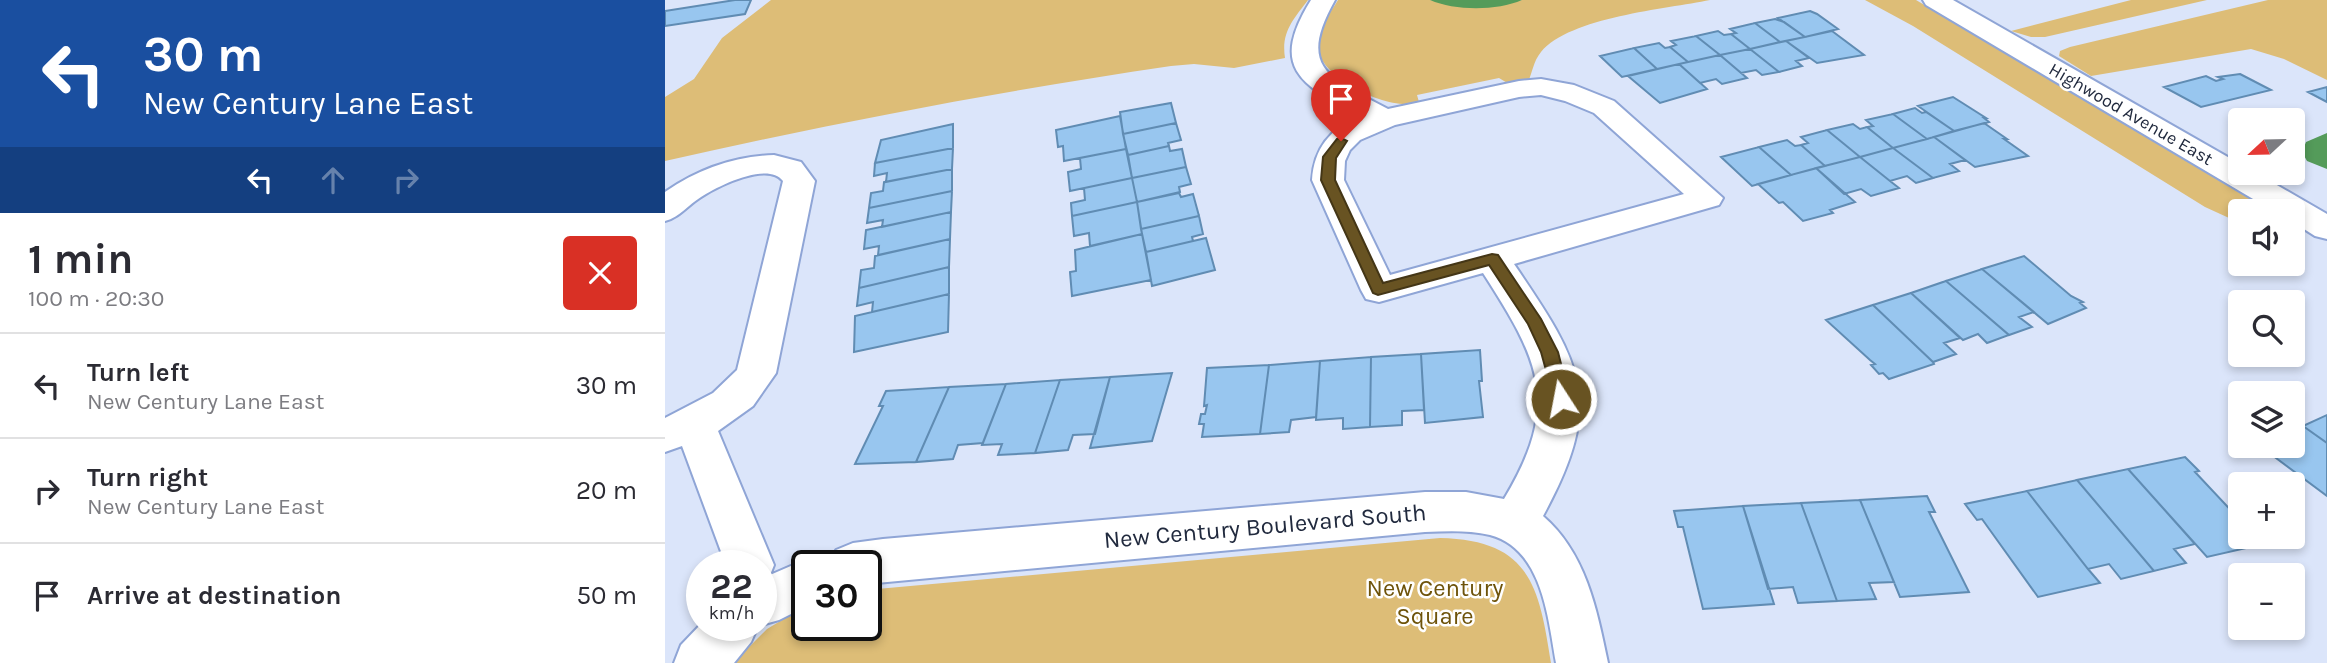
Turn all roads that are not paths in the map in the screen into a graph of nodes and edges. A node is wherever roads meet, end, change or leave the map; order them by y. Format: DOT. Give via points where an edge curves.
graph roads {
  1 [pos="1323,0"];
  2 [pos="1935,0"];
  3 [pos="1383,118"];
  4 [pos="665,211"];
  5 [pos="2327,227"];
  6 [pos="1492,259"];
  7 [pos="680,429"];
  8 [pos="1515,523"];
  9 [pos="740,550"];
  10 [pos="882,560"];
  11 [pos="720,641"];
  12 [pos="700,663"];
  13 [pos="1582,663"];
  1 -- 3 [label="street" via="1305,29 1302,48 1307,65 1322,82"];
  2 -- 5 [label="street, Highwood Avenue East"];
  3 -- 6 [label="street" via="1341,141 1327,169 1332,192 1378,290"];
  3 -- 6 [label="street" via="1527,88 1566,91 1611,112 1707,198"];
  4 -- 7 [label="street" via="697,183 741,168 781,167 794,172 799,181 756,373 731,402"];
  6 -- 8 [label="street" via="1550,352 1561,399 1553,454"];
  7 -- 9 [label="street"];
  8 -- 10 [label="street, New Century Boulevard South" via="1475,512 1444,510"];
  8 -- 13 [label="street, New Century Boulevard South" via="1535,537 1560,570 1570,596"];
  11 -- 12 [label="street"];
}
